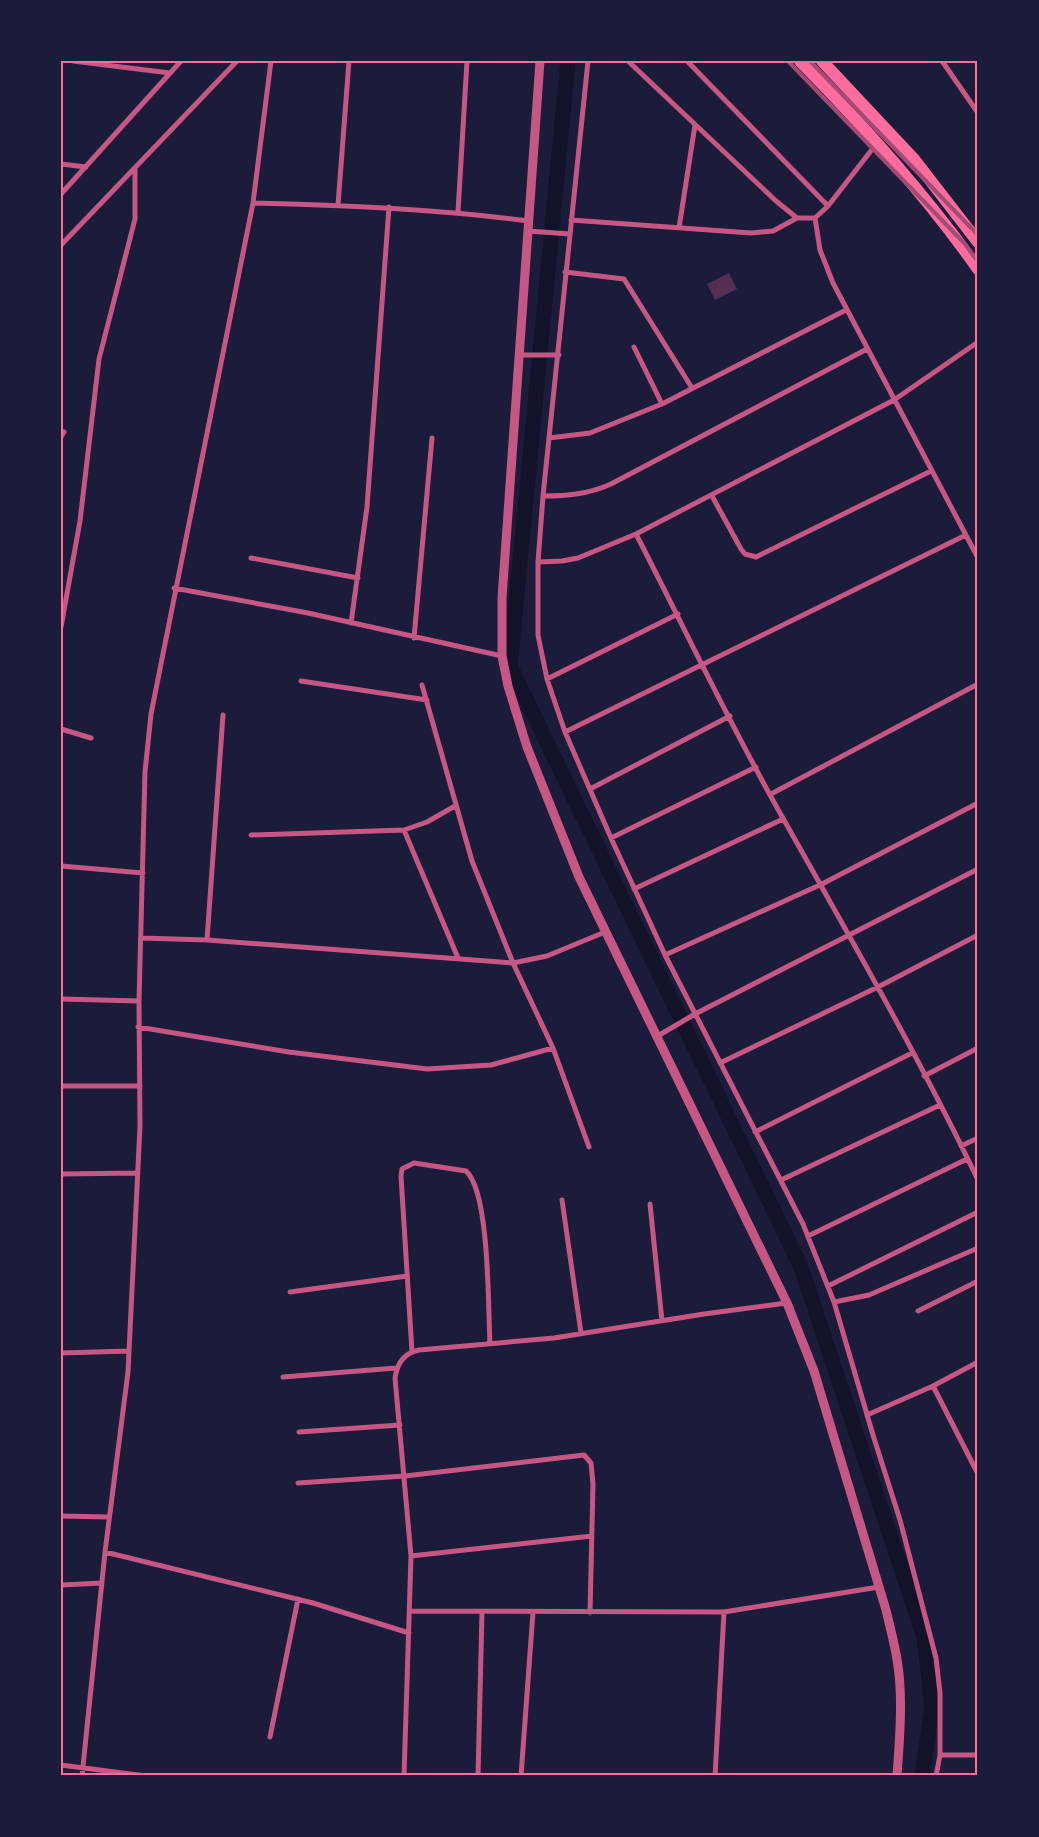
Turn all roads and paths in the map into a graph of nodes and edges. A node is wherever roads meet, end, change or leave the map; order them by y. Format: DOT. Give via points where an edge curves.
graph roads {
  1 [pos="73,61"];
  2 [pos="181,61"];
  3 [pos="237,61"];
  4 [pos="271,61"];
  5 [pos="349,61"];
  6 [pos="467,61"];
  7 [pos="540,61"];
  8 [pos="588,61"];
  9 [pos="628,61"];
  10 [pos="687,61"];
  11 [pos="800,61"];
  12 [pos="822,61"];
  13 [pos="942,61"];
  14 [pos="170,73"];
  15 [pos="978,113"];
  16 [pos="695,125"];
  17 [pos="877,143"];
  18 [pos="61,164"];
  19 [pos="86,167"];
  20 [pos="135,168"];
  21 [pos="61,194"];
  22 [pos="252,203"];
  23 [pos="338,205"];
  24 [pos="828,206"];
  25 [pos="389,207"];
  26 [pos="458,212"];
  27 [pos="797,218"];
  28 [pos="815,218"];
  29 [pos="571,220"];
  30 [pos="529,221"];
  31 [pos="679,228"];
  32 [pos="528,231"];
  33 [pos="570,234"];
  34 [pos="978,242"];
  35 [pos="62,245"];
  36 [pos="978,269"];
  37 [pos="566,272"];
  38 [pos="846,310"];
  39 [pos="978,342"];
  40 [pos="634,347"];
  41 [pos="868,349"];
  42 [pos="520,355"];
  43 [pos="559,355"];
  44 [pos="692,388"];
  45 [pos="894,400"];
  46 [pos="662,404"];
  47 [pos="432,438"];
  48 [pos="549,438"];
  49 [pos="931,471"];
  50 [pos="543,496"];
  51 [pos="712,496"];
  52 [pos="636,534"];
  53 [pos="966,535"];
  54 [pos="251,558"];
  55 [pos="978,558"];
  56 [pos="538,562"];
  57 [pos="358,578"];
  58 [pos="174,588"];
  59 [pos="678,614"];
  60 [pos="351,624"];
  61 [pos="61,627"];
  62 [pos="414,638"];
  63 [pos="502,656"];
  64 [pos="704,665"];
  65 [pos="547,679"];
  66 [pos="301,681"];
  67 [pos="422,684"];
  68 [pos="978,684"];
  69 [pos="427,700"];
  70 [pos="223,715"];
  71 [pos="730,716"];
  72 [pos="61,729"];
  73 [pos="565,732"];
  74 [pos="91,738"];
  75 [pos="756,767"];
  76 [pos="590,789"];
  77 [pos="771,794"];
  78 [pos="978,803"];
  79 [pos="456,806"];
  80 [pos="783,819"];
  81 [pos="404,830"];
  82 [pos="251,835"];
  83 [pos="611,838"];
  84 [pos="61,866"];
  85 [pos="978,869"];
  86 [pos="144,873"];
  87 [pos="822,884"];
  88 [pos="634,889"];
  89 [pos="605,932"];
  90 [pos="849,934"];
  91 [pos="978,935"];
  92 [pos="141,938"];
  93 [pos="207,940"];
  94 [pos="665,956"];
  95 [pos="458,958"];
  96 [pos="514,962"];
  97 [pos="878,987"];
  98 [pos="61,999"];
  99 [pos="139,1001"];
  100 [pos="695,1014"];
  101 [pos="138,1027"];
  102 [pos="656,1037"];
  103 [pos="553,1048"];
  104 [pos="978,1048"];
  105 [pos="912,1053"];
  106 [pos="720,1063"];
  107 [pos="924,1076"];
  108 [pos="61,1086"];
  109 [pos="140,1086"];
  110 [pos="940,1105"];
  111 [pos="755,1132"];
  112 [pos="978,1138"];
  113 [pos="961,1146"];
  114 [pos="589,1147"];
  115 [pos="968,1159"];
  116 [pos="138,1173"];
  117 [pos="61,1174"];
  118 [pos="781,1180"];
  119 [pos="978,1180"];
  120 [pos="562,1200"];
  121 [pos="650,1204"];
  122 [pos="978,1212"];
  123 [pos="808,1236"];
  124 [pos="978,1248"];
  125 [pos="407,1276"];
  126 [pos="978,1281"];
  127 [pos="828,1286"];
  128 [pos="290,1292"];
  129 [pos="834,1302"];
  130 [pos="787,1303"];
  131 [pos="918,1311"];
  132 [pos="662,1321"];
  133 [pos="581,1334"];
  134 [pos="490,1344"];
  135 [pos="129,1350"];
  136 [pos="412,1352"];
  137 [pos="61,1353"];
  138 [pos="978,1362"];
  139 [pos="396,1368"];
  140 [pos="283,1377"];
  141 [pos="933,1386"];
  142 [pos="867,1415"];
  143 [pos="400,1425"];
  144 [pos="299,1432"];
  145 [pos="978,1474"];
  146 [pos="405,1476"];
  147 [pos="298,1482"];
  148 [pos="61,1516"];
  149 [pos="110,1517"];
  150 [pos="592,1536"];
  151 [pos="105,1552"];
  152 [pos="411,1556"];
  153 [pos="102,1583"];
  154 [pos="61,1585"];
  155 [pos="879,1587"];
  156 [pos="298,1599"];
  157 [pos="410,1611"];
  158 [pos="482,1612"];
  159 [pos="533,1612"];
  160 [pos="724,1612"];
  161 [pos="590,1613"];
  162 [pos="409,1634"];
  163 [pos="270,1737"];
  164 [pos="940,1755"];
  165 [pos="978,1756"];
  166 [pos="61,1765"];
  167 [pos="82,1767"];
  168 [pos="82,1776"];
  169 [pos="146,1776"];
  170 [pos="404,1776"];
  171 [pos="478,1776"];
  172 [pos="521,1776"];
  173 [pos="715,1776"];
  174 [pos="897,1776"];
  175 [pos="936,1776"];
  1 -- 14 [label="street"];
  2 -- 14 [label="street"];
  3 -- 20 [label="street"];
  4 -- 22 [label="street"];
  5 -- 23 [label="street"];
  6 -- 26 [label="street"];
  7 -- 30 [label="street"];
  8 -- 29 [label="street"];
  9 -- 16 [label="street"];
  10 -- 24 [label="street"];
  11 -- 17 [label="highway"];
  12 -- 34 [label="highway" via="914,158"];
  13 -- 15 [label="street"];
  14 -- 19 [label="street"];
  16 -- 27 [label="street"];
  16 -- 31 [label="street"];
  17 -- 24 [label="street"];
  17 -- 36 [label="highway" via="914,184"];
  18 -- 19 [label="street"];
  19 -- 21 [label="street"];
  20 -- 35 [label="street"];
  20 -- 61 [label="street" via="135,219 99,359 80,521"];
  22 -- 23 [label="street"];
  22 -- 58 [label="street" via="196,496"];
  23 -- 25 [label="street"];
  24 -- 28 [label="street"];
  25 -- 26 [label="street"];
  25 -- 57 [label="street" via="367,507"];
  26 -- 30 [label="street"];
  27 -- 28 [label="street"];
  27 -- 31 [label="street" via="773,231 762,232"];
  28 -- 38 [label="street" via="820,250"];
  29 -- 31 [label="street"];
  29 -- 33 [label="street"];
  30 -- 32 [label="street"];
  32 -- 33 [label="street"];
  32 -- 42 [label="street"];
  33 -- 37 [label="street"];
  37 -- 43 [label="street"];
  37 -- 44 [label="street" via="624,279"];
  38 -- 41 [label="street"];
  38 -- 44 [label="street"];
  39 -- 45 [label="street"];
  40 -- 46 [label="street"];
  41 -- 45 [label="street"];
  41 -- 50 [label="street" via="611,484 566,496"];
  42 -- 43 [label="street"];
  42 -- 63 [label="street" via="502,598"];
  43 -- 48 [label="street"];
  44 -- 46 [label="street"];
  45 -- 49 [label="street"];
  45 -- 51 [label="street"];
  46 -- 48 [label="street" via="590,433"];
  47 -- 62 [label="street"];
  48 -- 50 [label="street"];
  49 -- 51 [label="street" via="756,557 745,554 741,549"];
  49 -- 53 [label="street"];
  50 -- 56 [label="street"];
  51 -- 52 [label="street"];
  52 -- 56 [label="street" via="578,558"];
  52 -- 59 [label="street"];
  53 -- 55 [label="street"];
  53 -- 64 [label="street"];
  54 -- 57 [label="street"];
  56 -- 65 [label="street" via="538,635"];
  57 -- 60 [label="street"];
  58 -- 60 [label="street"];
  58 -- 86 [label="street" via="151,714 145,780"];
  59 -- 64 [label="street"];
  59 -- 65 [label="street"];
  60 -- 62 [label="street"];
  62 -- 63 [label="street"];
  63 -- 89 [label="street" via="527,747"];
  64 -- 71 [label="street"];
  64 -- 73 [label="street"];
  65 -- 73 [label="street"];
  66 -- 69 [label="street"];
  67 -- 69 [label="street"];
  68 -- 77 [label="street"];
  69 -- 79 [label="street"];
  70 -- 93 [label="street"];
  71 -- 75 [label="street"];
  71 -- 76 [label="street"];
  72 -- 74 [label="street"];
  73 -- 76 [label="street"];
  75 -- 77 [label="street"];
  75 -- 83 [label="street"];
  76 -- 83 [label="street"];
  77 -- 80 [label="street"];
  78 -- 87 [label="street"];
  79 -- 81 [label="street"];
  79 -- 96 [label="street" via="472,861"];
  80 -- 87 [label="street"];
  80 -- 88 [label="street"];
  81 -- 82 [label="street"];
  81 -- 95 [label="street"];
  83 -- 88 [label="street"];
  84 -- 86 [label="street"];
  85 -- 90 [label="street"];
  86 -- 92 [label="street"];
  87 -- 90 [label="street"];
  87 -- 94 [label="street"];
  88 -- 94 [label="street"];
  89 -- 96 [label="street" via="547,956"];
  89 -- 102 [label="street"];
  90 -- 97 [label="street"];
  90 -- 100 [label="street"];
  91 -- 97 [label="street"];
  92 -- 93 [label="street"];
  92 -- 99 [label="street"];
  93 -- 95 [label="street"];
  94 -- 100 [label="street"];
  95 -- 96 [label="street"];
  96 -- 103 [label="street"];
  97 -- 105 [label="street"];
  97 -- 106 [label="street"];
  98 -- 99 [label="street"];
  99 -- 101 [label="street"];
  100 -- 102 [label="street"];
  100 -- 106 [label="street"];
  101 -- 103 [label="street" via="289,1052 427,1069 491,1065"];
  101 -- 109 [label="street"];
  102 -- 130 [label="street"];
  103 -- 114 [label="street"];
  104 -- 107 [label="street"];
  105 -- 107 [label="street"];
  105 -- 111 [label="street"];
  106 -- 111 [label="street"];
  107 -- 110 [label="street"];
  108 -- 109 [label="street"];
  109 -- 116 [label="street"];
  110 -- 113 [label="street"];
  110 -- 118 [label="street"];
  111 -- 118 [label="street"];
  112 -- 113 [label="street"];
  113 -- 115 [label="street"];
  115 -- 119 [label="street"];
  115 -- 123 [label="street"];
  116 -- 117 [label="street"];
  116 -- 135 [label="street"];
  118 -- 123 [label="street"];
  120 -- 133 [label="street"];
  121 -- 132 [label="street"];
  122 -- 127 [label="street"];
  123 -- 127 [label="street"];
  124 -- 129 [label="street" via="869,1295"];
  125 -- 128 [label="street"];
  125 -- 134 [label="street" via="402,1169 414,1163 466,1171 474,1181 484,1229"];
  125 -- 136 [label="street"];
  126 -- 131 [label="street"];
  127 -- 129 [label="street"];
  129 -- 142 [label="street"];
  130 -- 132 [label="street"];
  130 -- 155 [label="street" via="814,1371"];
  132 -- 133 [label="street"];
  133 -- 134 [label="street"];
  134 -- 136 [label="street"];
  135 -- 137 [label="street"];
  135 -- 149 [label="street"];
  136 -- 139 [label="street" via="404,1356"];
  138 -- 141 [label="street"];
  139 -- 140 [label="street"];
  139 -- 143 [label="street"];
  141 -- 142 [label="street"];
  141 -- 145 [label="street"];
  142 -- 164 [label="street" via="900,1520 936,1658 940,1692"];
  143 -- 144 [label="street"];
  143 -- 146 [label="street"];
  146 -- 147 [label="street"];
  146 -- 150 [label="street" via="584,1455 592,1466"];
  146 -- 152 [label="street"];
  148 -- 149 [label="street"];
  149 -- 151 [label="street"];
  150 -- 152 [label="street"];
  150 -- 161 [label="street"];
  151 -- 153 [label="street"];
  151 -- 156 [label="street"];
  152 -- 157 [label="street"];
  153 -- 154 [label="street"];
  153 -- 167 [label="street"];
  155 -- 160 [label="street"];
  155 -- 174 [label="street" via="900,1685 901,1732"];
  156 -- 162 [label="street"];
  156 -- 163 [label="street"];
  157 -- 158 [label="street"];
  157 -- 162 [label="street"];
  158 -- 159 [label="street"];
  158 -- 171 [label="street"];
  159 -- 161 [label="street"];
  159 -- 172 [label="street"];
  160 -- 161 [label="street"];
  160 -- 173 [label="street"];
  162 -- 170 [label="street"];
  164 -- 165 [label="street"];
  164 -- 175 [label="street"];
  166 -- 167 [label="street"];
  167 -- 168 [label="street"];
  167 -- 169 [label="street"];
}
